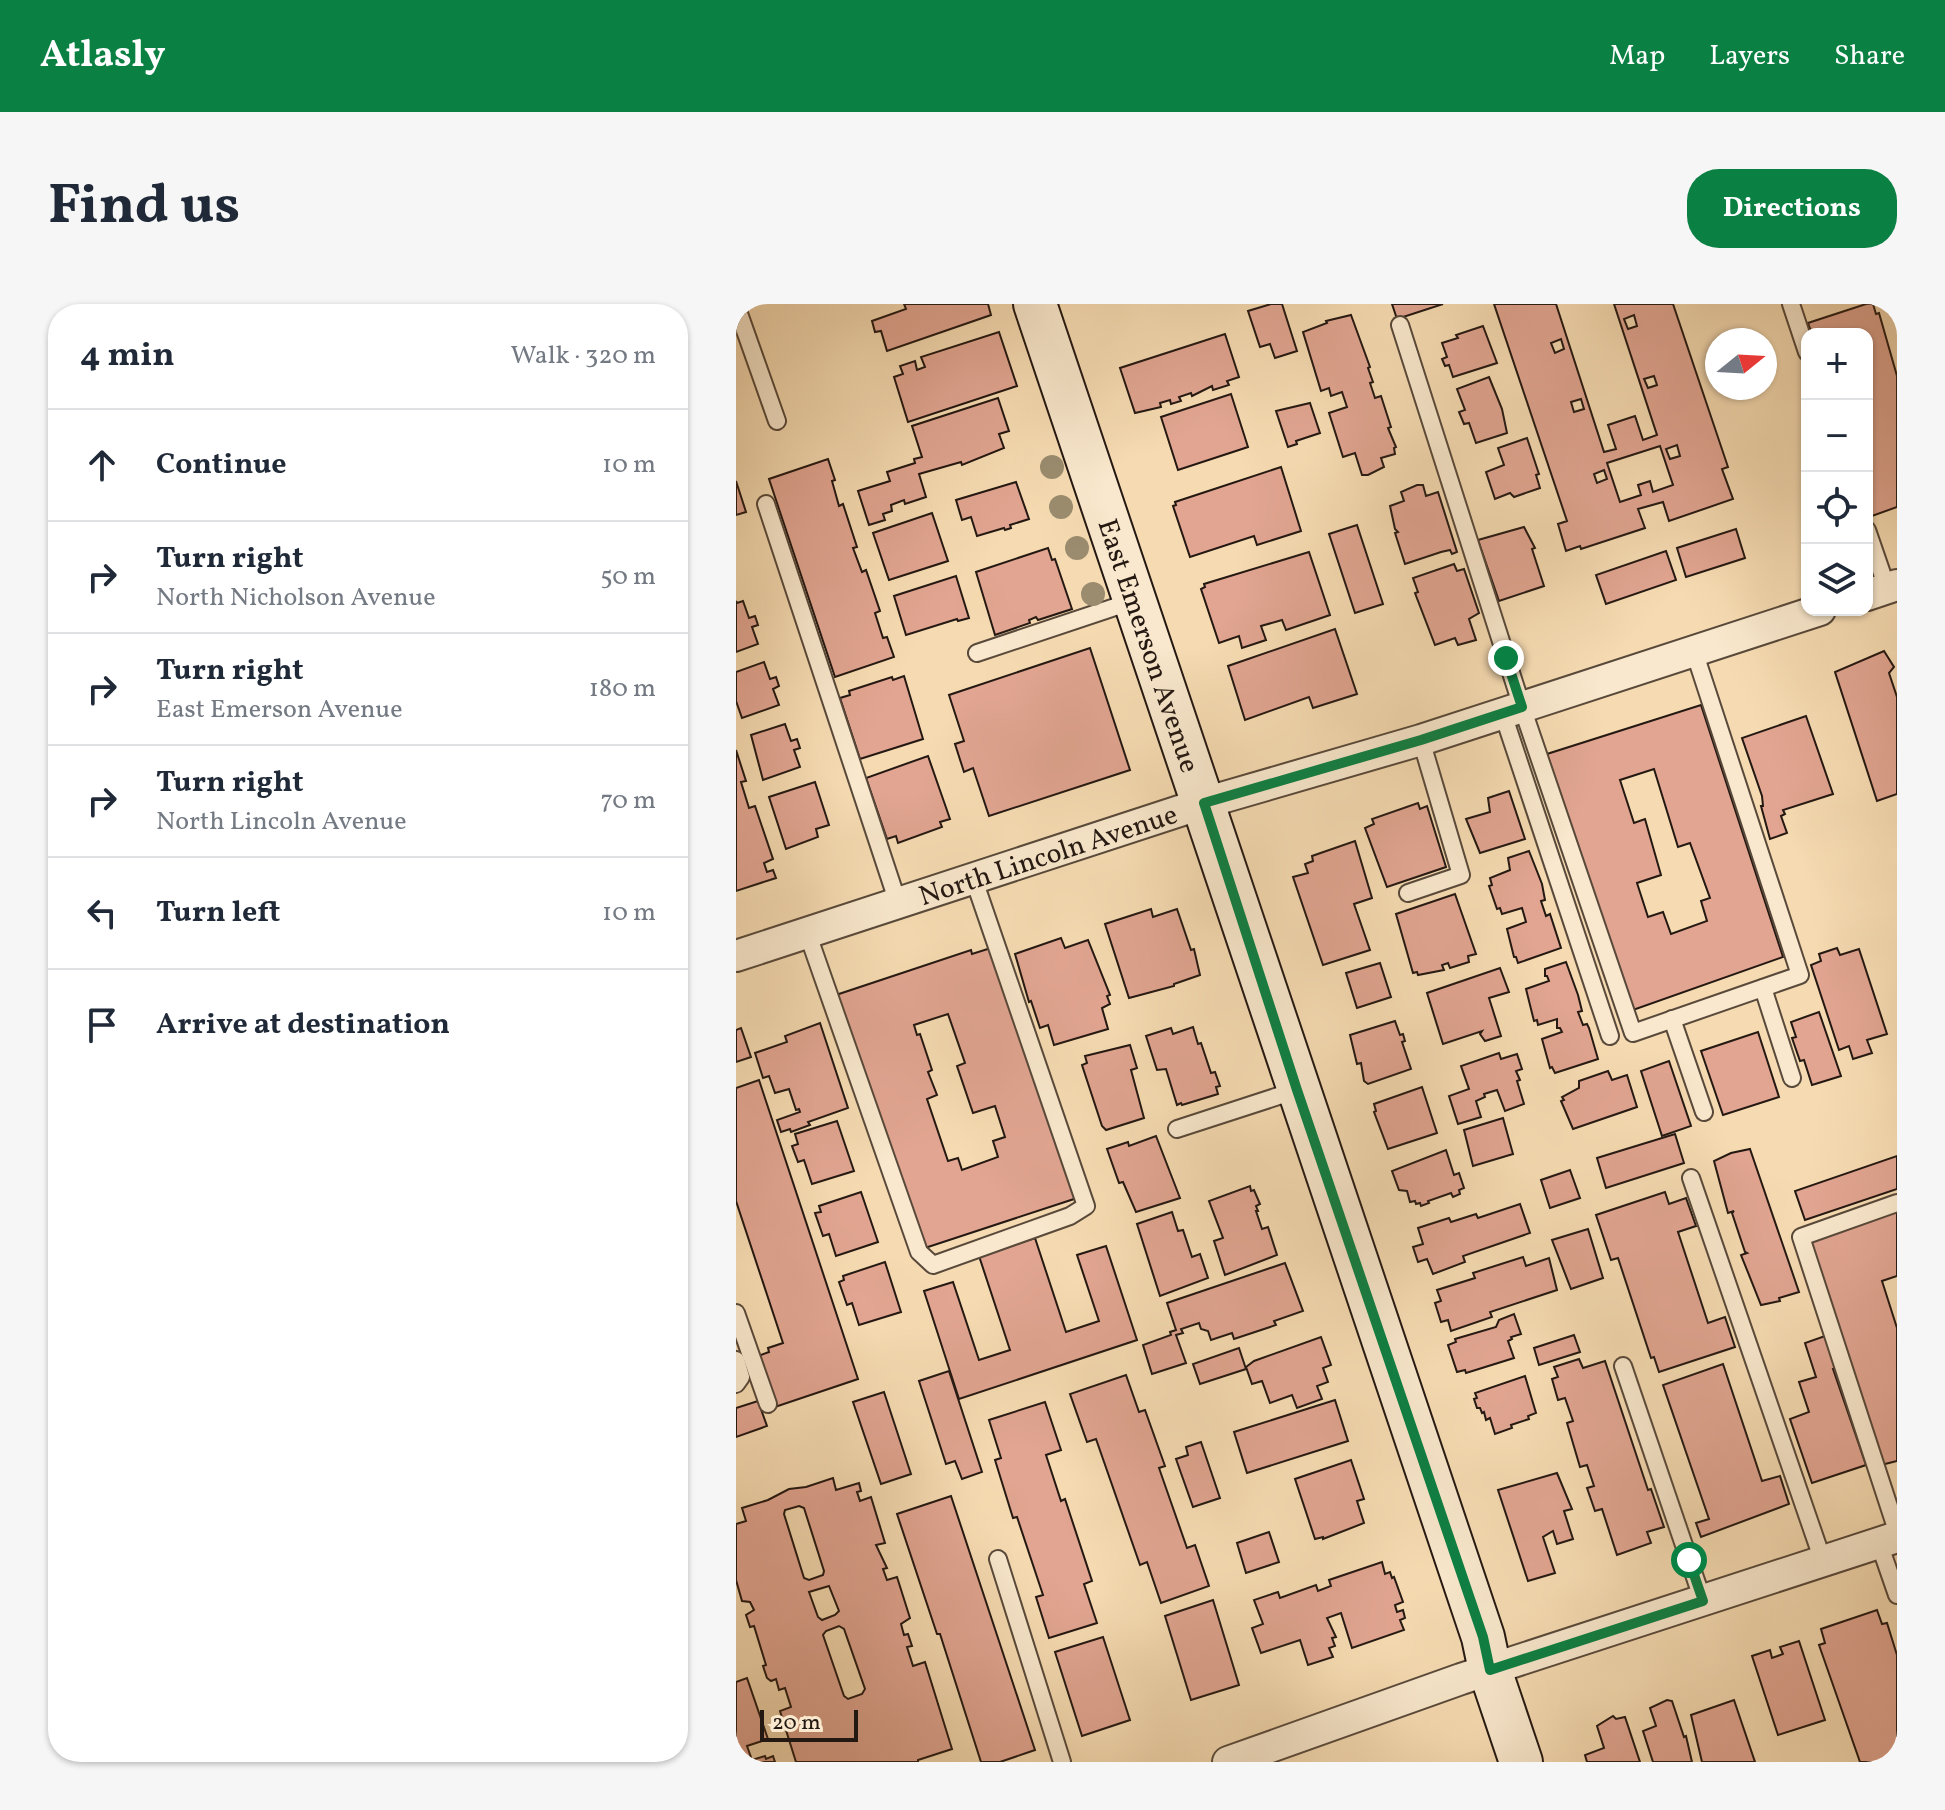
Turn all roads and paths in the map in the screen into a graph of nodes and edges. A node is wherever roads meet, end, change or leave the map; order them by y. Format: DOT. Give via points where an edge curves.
graph roads {
  1 [pos="1035,304"];
  2 [pos="1791,304"];
  3 [pos="736,305"];
  4 [pos="1400,325"];
  5 [pos="1801,334"];
  6 [pos="777,421"];
  7 [pos="766,504"];
  8 [pos="1871,544"];
  9 [pos="1884,589"];
  10 [pos="1134,601"];
  11 [pos="1802,616"];
  12 [pos="1694,651"];
  13 [pos="977,653"];
  14 [pos="1512,711"];
  15 [pos="1421,740"];
  16 [pos="1204,803"];
  17 [pos="973,877"];
  18 [pos="1408,893"];
  19 [pos="898,903"];
  20 [pos="807,932"];
  21 [pos="736,956"];
  22 [pos="1763,988"];
  23 [pos="1672,1019"];
  24 [pos="1610,1036"];
  25 [pos="1792,1078"];
  26 [pos="1297,1090"];
  27 [pos="1704,1112"];
  28 [pos="1177,1129"];
  29 [pos="1691,1178"];
  30 [pos="1897,1203"];
  31 [pos="736,1313"];
  32 [pos="736,1360"];
  33 [pos="1623,1366"];
  34 [pos="736,1384"];
  35 [pos="768,1404"];
  36 [pos="1891,1537"];
  37 [pos="998,1559"];
  38 [pos="1823,1561"];
  39 [pos="1897,1595"];
  40 [pos="1703,1601"];
  41 [pos="1490,1670"];
  42 [pos="1245,1759"];
  43 [pos="1062,1762"];
  44 [pos="1521,1762"];
  1 -- 10 [label="street, East Emerson Avenue"];
  2 -- 5 [label="lane"];
  3 -- 6 [label="lane"];
  4 -- 14 [label="lane"];
  7 -- 19 [label="lane"];
  8 -- 9 [label="lane"];
  10 -- 13 [label="lane"];
  10 -- 16 [label="street, East Emerson Avenue"];
  11 -- 12 [label="street, North Lincoln Avenue"];
  12 -- 14 [label="street, North Lincoln Avenue"];
  12 -- 22 [label="lane" via="1800,975"];
  14 -- 15 [label="street, North Lincoln Avenue"];
  14 -- 23 [label="lane" via="1633,1033"];
  14 -- 24 [label="lane"];
  15 -- 16 [label="street, North Lincoln Avenue"];
  15 -- 18 [label="lane" via="1461,875"];
  16 -- 17 [label="street, North Lincoln Avenue"];
  16 -- 26 [label="street, East Emerson Avenue"];
  17 -- 19 [label="street, North Lincoln Avenue"];
  17 -- 20 [label="lane" via="1086,1206 933,1265 919,1252"];
  19 -- 20 [label="street, North Lincoln Avenue"];
  20 -- 21 [label="street, North Lincoln Avenue"];
  22 -- 23 [label="lane"];
  22 -- 25 [label="lane"];
  23 -- 27 [label="lane"];
  26 -- 28 [label="lane"];
  26 -- 41 [label="street, East Emerson Avenue"];
  29 -- 38 [label="lane"];
  30 -- 36 [label="lane" via="1801,1237"];
  31 -- 35 [label="lane"];
  32 -- 34 [label="lane" via="741,1377"];
  33 -- 40 [label="lane"];
  36 -- 38 [label="street"];
  36 -- 39 [label="lane"];
  37 -- 43 [label="lane"];
  38 -- 40 [label="street"];
  40 -- 41 [label="street"];
  41 -- 42 [label="street"];
  41 -- 44 [label="street, East Emerson Avenue"];
}
